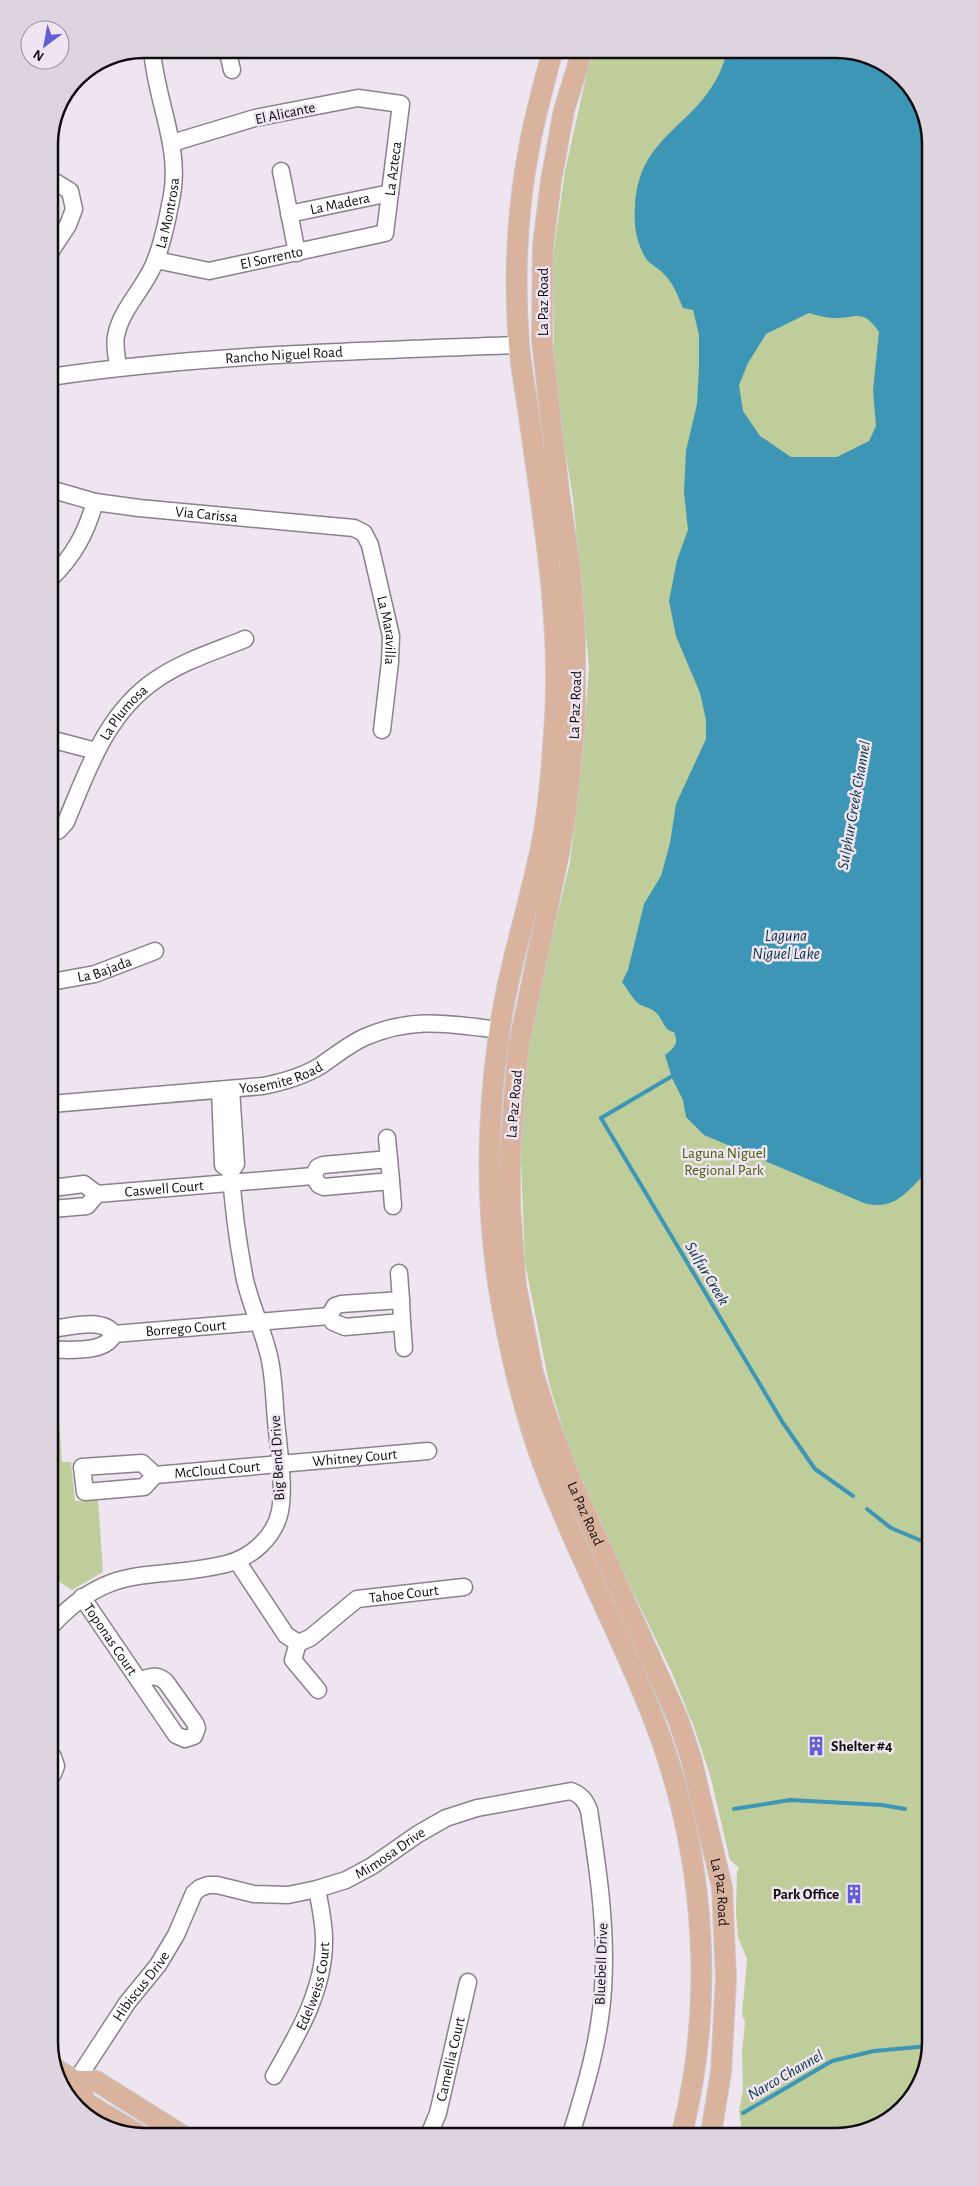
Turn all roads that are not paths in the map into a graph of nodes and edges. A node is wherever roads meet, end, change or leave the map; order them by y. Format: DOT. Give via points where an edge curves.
graph roads {
  1 [pos="153,58"];
  2 [pos="229,58"];
  3 [pos="551,58"];
  4 [pos="580,58"];
  5 [pos="232,70"];
  6 [pos="402,104"];
  7 [pos="172,143"];
  8 [pos="280,171"];
  9 [pos="58,184"];
  10 [pos="390,192"];
  11 [pos="289,214"];
  12 [pos="385,233"];
  13 [pos="58,240"];
  14 [pos="543,246"];
  15 [pos="297,253"];
  16 [pos="156,260"];
  17 [pos="519,345"];
  18 [pos="118,367"];
  19 [pos="58,376"];
  20 [pos="58,491"];
  21 [pos="559,492"];
  22 [pos="95,502"];
  23 [pos="364,533"];
  24 [pos="58,570"];
  25 [pos="245,639"];
  26 [pos="382,730"];
  27 [pos="58,741"];
  28 [pos="96,751"];
  29 [pos="58,830"];
  30 [pos="543,928"];
  31 [pos="155,951"];
  32 [pos="58,981"];
  33 [pos="500,1030"];
  34 [pos="226,1089"];
  35 [pos="58,1103"];
  36 [pos="387,1138"];
  37 [pos="510,1155"];
  38 [pos="389,1159"];
  39 [pos="313,1176"];
  40 [pos="231,1177"];
  41 [pos="391,1181"];
  42 [pos="58,1187"];
  43 [pos="97,1194"];
  44 [pos="393,1206"];
  45 [pos="58,1209"];
  46 [pos="399,1273"];
  47 [pos="401,1300"];
  48 [pos="329,1316"];
  49 [pos="402,1322"];
  50 [pos="259,1323"];
  51 [pos="58,1328"];
  52 [pos="114,1334"];
  53 [pos="404,1348"];
  54 [pos="58,1350"];
  55 [pos="428,1451"];
  56 [pos="280,1464"];
  57 [pos="155,1475"];
  58 [pos="237,1561"];
  59 [pos="464,1587"];
  60 [pos="82,1597"];
  61 [pos="58,1619"];
  62 [pos="298,1643"];
  63 [pos="139,1681"];
  64 [pos="318,1690"];
  65 [pos="579,1795"];
  66 [pos="200,1888"];
  67 [pos="318,1889"];
  68 [pos="468,1982"];
  69 [pos="64,2074"];
  70 [pos="274,2076"];
  71 [pos="76,2082"];
  72 [pos="126,2126"];
  73 [pos="171,2128"];
  74 [pos="432,2128"];
  75 [pos="573,2128"];
  76 [pos="683,2128"];
  77 [pos="712,2128"];
  1 -- 7 [label="street, La Montrosa"];
  2 -- 5 [label="street"];
  3 -- 17 [label="main road, La Paz Road" via="529,145 522,193"];
  4 -- 14 [label="main road, La Paz Road" via="564,110"];
  6 -- 7 [label="street, El Alicante" via="358,98 255,118"];
  6 -- 10 [label="street, La Azteca"];
  7 -- 16 [label="street, La Montrosa" via="172,194"];
  8 -- 11 [label="street"];
  9 -- 13 [label="street" via="70,191 74,209"];
  10 -- 11 [label="street, La Madera"];
  10 -- 12 [label="street, La Azteca"];
  11 -- 15 [label="street"];
  12 -- 15 [label="street, El Sorrento"];
  14 -- 17 [label="main road" via="535,254 531,317"];
  14 -- 21 [label="main road, La Paz Road" via="542,340"];
  15 -- 16 [label="street, El Sorrento" via="209,271"];
  16 -- 18 [label="street, La Montrosa" via="119,324 115,338"];
  17 -- 18 [label="street, Rancho Niguel Road" via="193,360"];
  17 -- 21 [label="main road" via="527,350 534,368 547,470 552,488"];
  17 -- 33 [label="main road, La Paz Road" via="551,583 556,713 540,853"];
  18 -- 19 [label="street, Rancho Niguel Road"];
  20 -- 22 [label="street, Via Carissa"];
  21 -- 30 [label="main road, La Paz Road" via="574,608 575,722 567,805"];
  22 -- 23 [label="street, Via Carissa" via="354,528"];
  22 -- 24 [label="street" via="88,528 77,548"];
  23 -- 26 [label="street, La Maravilla" via="370,545 391,636"];
  25 -- 28 [label="street, La Plumosa" via="158,678 123,709"];
  27 -- 28 [label="street"];
  28 -- 29 [label="street, La Plumosa" via="66,822"];
  30 -- 33 [label="main road" via="532,937 511,1018"];
  30 -- 37 [label="main road, La Paz Road" via="518,1049"];
  31 -- 32 [label="street, La Bajada" via="95,974"];
  33 -- 34 [label="street, Yosemite Road" via="440,1022 399,1026 363,1038 319,1066 286,1081"];
  33 -- 37 [label="main road" via="507,1043 500,1143"];
  33 -- 76 [label="main road, La Paz Road" via="490,1145 492,1212 495,1260 510,1350 551,1486 660,1734 693,1867 702,1954 701,2008 694,2073"];
  34 -- 35 [label="street, Yosemite Road"];
  34 -- 40 [label="street, Big Bend Drive" via="236,1164"];
  36 -- 38 [label="street"];
  37 -- 77 [label="main road, La Paz Road" via="516,1286 533,1373 558,1450 678,1719 722,1887 726,1978 721,2072"];
  38 -- 39 [label="street" via="323,1165"];
  38 -- 41 [label="street"];
  39 -- 40 [label="street, Caswell Court"];
  39 -- 41 [label="street" via="324,1187"];
  40 -- 43 [label="street, Caswell Court"];
  40 -- 50 [label="street, Big Bend Drive" via="236,1232 246,1282"];
  41 -- 44 [label="street"];
  42 -- 43 [label="street, Caswell Court" via="84,1184"];
  43 -- 45 [label="street, Caswell Court" via="87,1206"];
  46 -- 47 [label="street"];
  47 -- 48 [label="street" via="341,1304 335,1306"];
  47 -- 49 [label="street"];
  48 -- 49 [label="street" via="333,1322 345,1327"];
  48 -- 50 [label="street, Borrego Court"];
  49 -- 53 [label="street"];
  50 -- 52 [label="street, Borrego Court"];
  50 -- 56 [label="street, Big Bend Drive" via="270,1357"];
  51 -- 52 [label="street, Borrego Court" via="98,1325 111,1329"];
  52 -- 54 [label="street" via="100,1347"];
  55 -- 56 [label="street, Whitney Court"];
  56 -- 57 [label="street, McCloud Court"];
  56 -- 58 [label="street, Big Bend Drive" via="280,1511 274,1526 266,1540"];
  58 -- 60 [label="street, Big Bend Drive" via="134,1575 107,1583"];
  58 -- 62 [label="street" via="286,1635"];
  59 -- 62 [label="street, Tahoe Court" via="357,1598 310,1638"];
  60 -- 61 [label="street, Big Bend Drive"];
  60 -- 63 [label="street, Toponas Court"];
  62 -- 64 [label="street" via="293,1660"];
  65 -- 67 [label="street, Mimosa Drive" via="561,1792 477,1808 446,1818 372,1866 346,1880"];
  65 -- 75 [label="street, Bluebell Drive" via="590,1810 602,1900 603,1989 592,2068"];
  66 -- 67 [label="street, Mimosa Drive" via="217,1885 254,1894 288,1895"];
  66 -- 71 [label="street, Hibiscus Drive" via="194,1893 176,1935 158,1965 126,2003"];
  67 -- 70 [label="street, Edelweiss Court" via="324,1939 320,1975 304,2021"];
  68 -- 74 [label="street, Camellia Court"];
  69 -- 71 [label="main road"];
  71 -- 72 [label="main road" via="86,2102"];
  71 -- 73 [label="main road" via="96,2081"];
}
